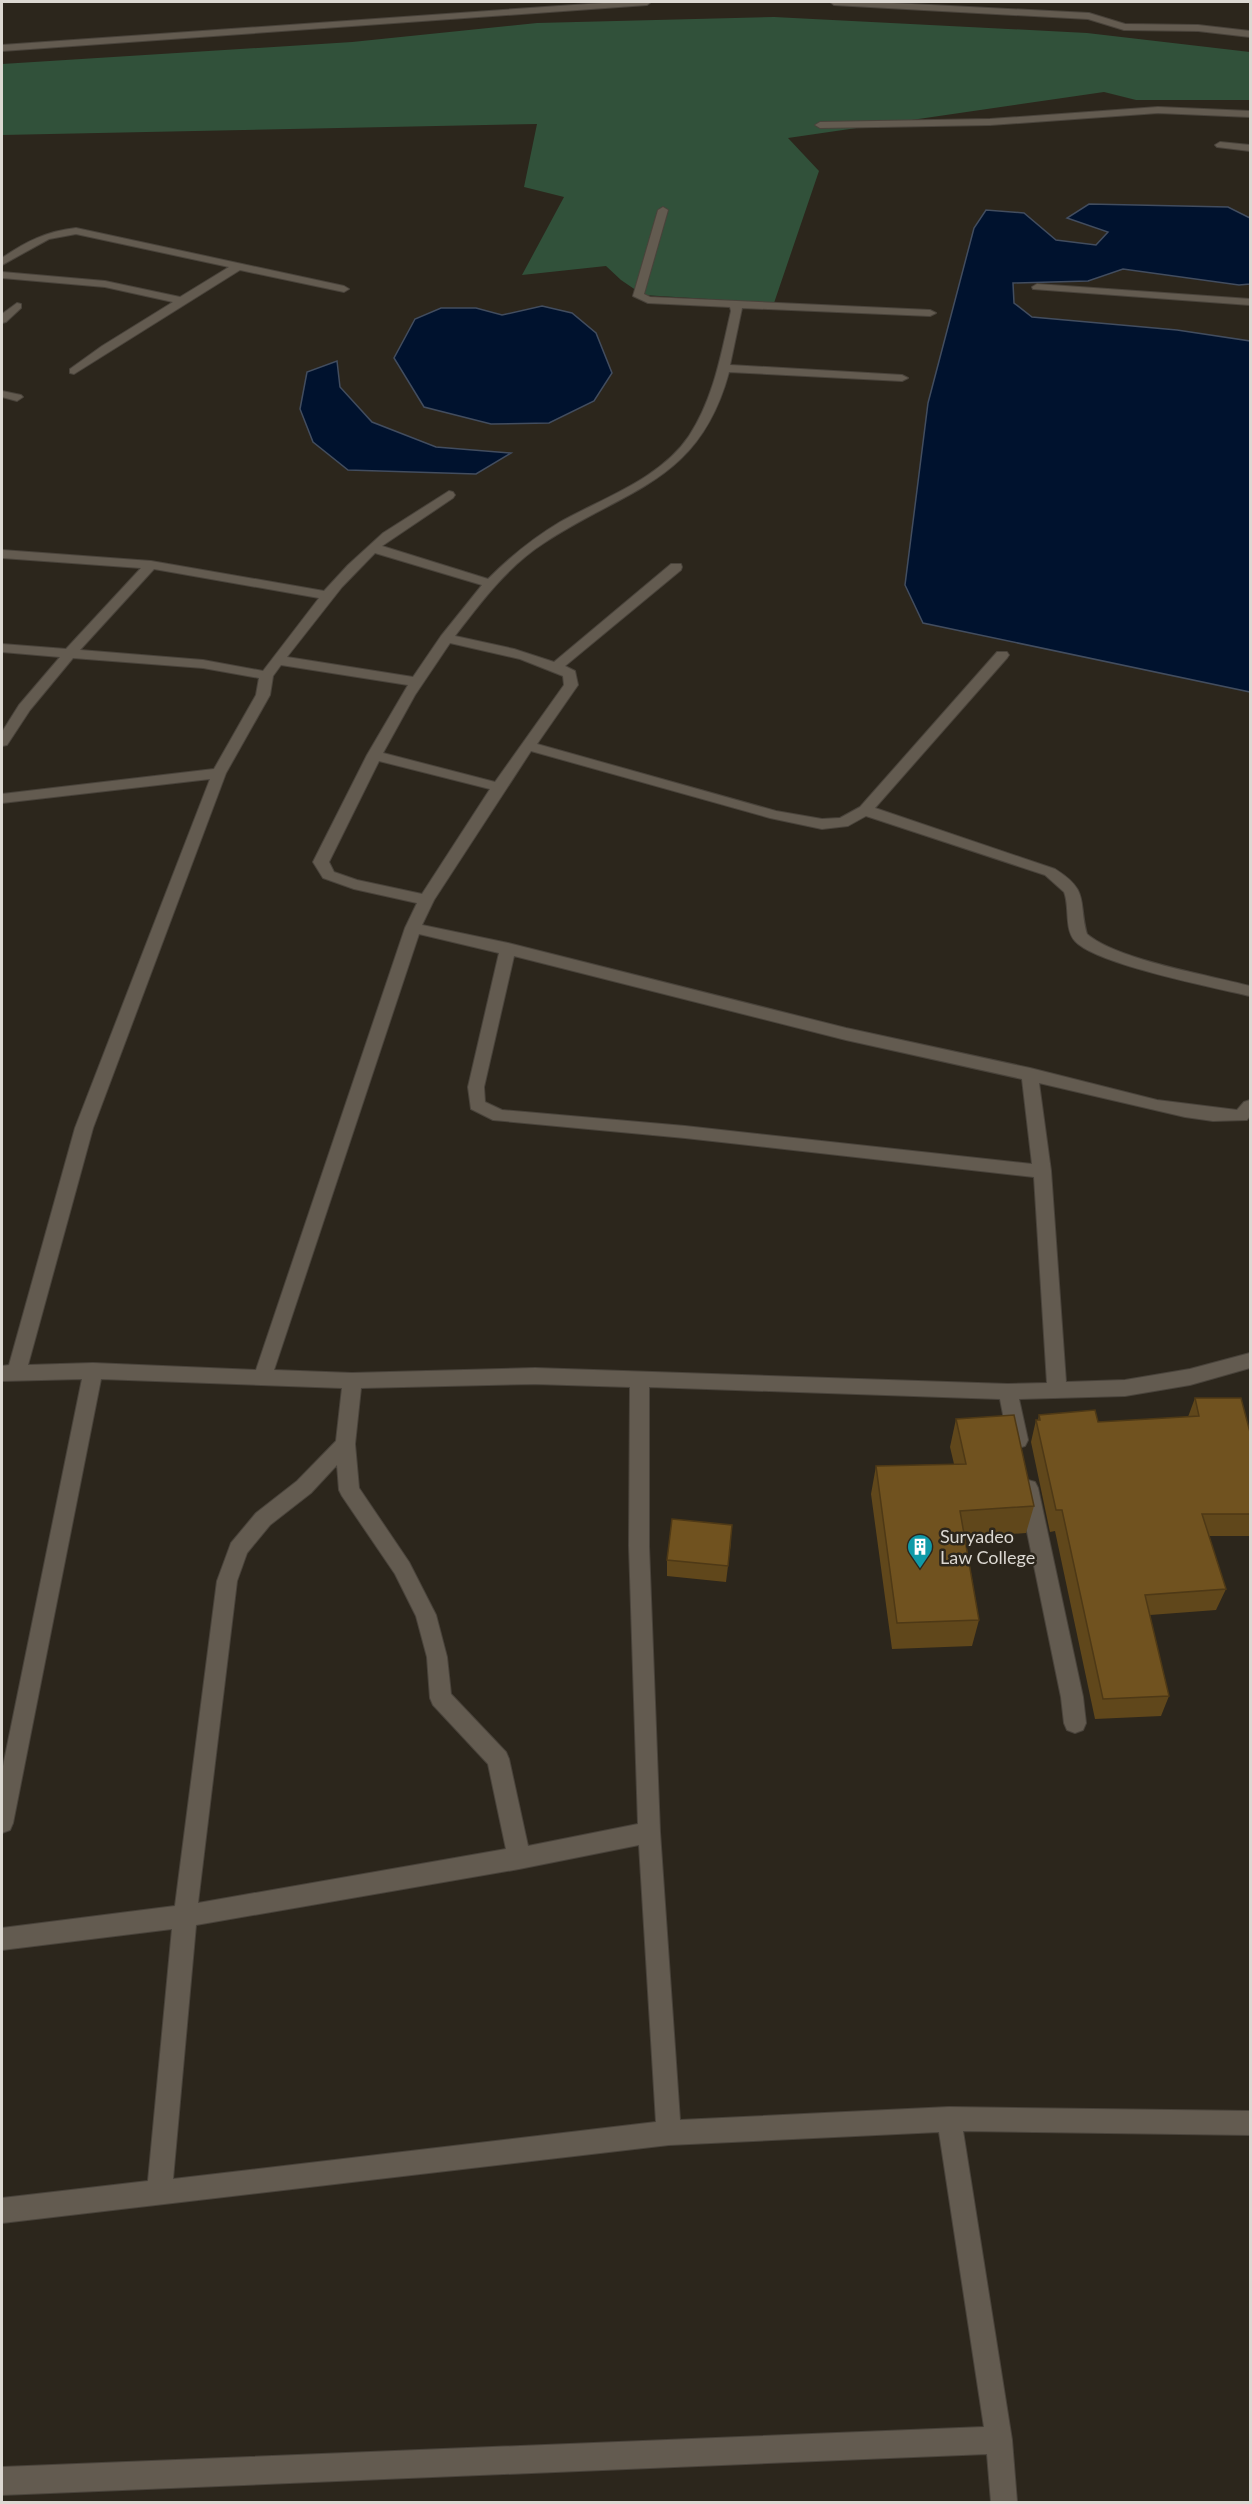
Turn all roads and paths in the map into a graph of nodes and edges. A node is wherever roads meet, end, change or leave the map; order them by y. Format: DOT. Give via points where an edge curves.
graph roads {
  1 [pos="646,2"];
  2 [pos="834,2"];
  3 [pos="1251,34"];
  4 [pos="2,48"];
  5 [pos="1251,114"];
  6 [pos="820,125"];
  7 [pos="1220,145"];
  8 [pos="1251,148"];
  9 [pos="663,210"];
  10 [pos="2,262"];
  11 [pos="239,266"];
  12 [pos="2,275"];
  13 [pos="1038,287"];
  14 [pos="344,289"];
  15 [pos="182,301"];
  16 [pos="1251,302"];
  17 [pos="735,304"];
  18 [pos="17,306"];
  19 [pos="930,314"];
  20 [pos="2,320"];
  21 [pos="723,368"];
  22 [pos="74,370"];
  23 [pos="902,378"];
  24 [pos="2,394"];
  25 [pos="17,397"];
  26 [pos="449,495"];
  27 [pos="374,548"];
  28 [pos="2,554"];
  29 [pos="152,565"];
  30 [pos="676,567"];
  31 [pos="491,584"];
  32 [pos="326,595"];
  33 [pos="447,638"];
  34 [pos="2,648"];
  35 [pos="70,653"];
  36 [pos="1002,654"];
  37 [pos="278,660"];
  38 [pos="556,667"];
  39 [pos="266,676"];
  40 [pos="415,682"];
  41 [pos="2,742"];
  42 [pos="528,747"];
  43 [pos="374,755"];
  44 [pos="219,773"];
  45 [pos="499,787"];
  46 [pos="2,798"];
  47 [pos="865,810"];
  48 [pos="426,900"];
  49 [pos="413,928"];
  50 [pos="508,948"];
  51 [pos="1251,991"];
  52 [pos="1030,1074"];
  53 [pos="1251,1106"];
  54 [pos="1042,1171"];
  55 [pos="1251,1361"];
  56 [pos="93,1371"];
  57 [pos="9,1373"];
  58 [pos="262,1379"];
  59 [pos="639,1380"];
  60 [pos="352,1381"];
  61 [pos="1057,1391"];
  62 [pos="1008,1392"];
  63 [pos="345,1444"];
  64 [pos="1075,1723"];
  65 [pos="2,1823"];
  66 [pos="649,1832"];
  67 [pos="519,1858"];
  68 [pos="185,1916"];
  69 [pos="2,1939"];
  70 [pos="949,2119"];
  71 [pos="1251,2122"];
  72 [pos="669,2133"];
  73 [pos="159,2193"];
  74 [pos="2,2211"];
  75 [pos="999,2440"];
  76 [pos="2,2481"];
  77 [pos="1004,2502"];
  1 -- 4 [label="street"];
  2 -- 3 [label="street" via="1089,16 1124,27 1198,28"];
  5 -- 6 [label="street" via="1158,110 990,122"];
  7 -- 8 [label="street"];
  9 -- 17 [label="street" via="638,296 648,300"];
  10 -- 11 [label="street" via="39,238 76,231"];
  11 -- 14 [label="street"];
  11 -- 15 [label="street"];
  12 -- 15 [label="street" via="105,284"];
  13 -- 16 [label="street"];
  15 -- 22 [label="street"];
  17 -- 19 [label="street"];
  17 -- 21 [label="street" via="737,311"];
  18 -- 20 [label="street"];
  21 -- 23 [label="street"];
  21 -- 31 [label="street" via="709,414 675,460 647,481 548,535"];
  24 -- 25 [label="street"];
  26 -- 27 [label="street"];
  27 -- 31 [label="street"];
  27 -- 32 [label="street"];
  28 -- 29 [label="street"];
  29 -- 32 [label="street"];
  29 -- 35 [label="street"];
  30 -- 38 [label="street"];
  31 -- 33 [label="street" via="468,607"];
  32 -- 37 [label="street"];
  33 -- 38 [label="street"];
  33 -- 40 [label="street"];
  34 -- 35 [label="street"];
  35 -- 39 [label="street" via="203,664"];
  35 -- 41 [label="street" via="24,708"];
  36 -- 47 [label="street"];
  37 -- 39 [label="street"];
  37 -- 40 [label="street"];
  38 -- 42 [label="street" via="570,675 571,685"];
  39 -- 44 [label="street" via="262,695"];
  40 -- 43 [label="street"];
  42 -- 45 [label="street"];
  42 -- 47 [label="street" via="822,824 843,823"];
  43 -- 45 [label="street"];
  43 -- 48 [label="street" via="321,862 328,875"];
  44 -- 46 [label="street"];
  44 -- 57 [label="street" via="84,1128"];
  45 -- 48 [label="street"];
  47 -- 51 [label="street" via="1050,872 1065,881 1073,893 1078,934 1088,945"];
  48 -- 49 [label="street"];
  49 -- 50 [label="street"];
  49 -- 58 [label="street"];
  50 -- 52 [label="street" via="848,1034"];
  50 -- 54 [label="street" via="476,1087 477,1105 499,1116"];
  52 -- 53 [label="street" via="1209,1116 1241,1116"];
  52 -- 54 [label="street"];
  54 -- 61 [label="street"];
  55 -- 61 [label="street" via="1125,1388"];
  56 -- 57 [label="street"];
  56 -- 58 [label="street"];
  56 -- 65 [label="street"];
  58 -- 60 [label="street"];
  59 -- 60 [label="street" via="535,1376"];
  59 -- 62 [label="street"];
  59 -- 66 [label="street" via="639,1546"];
  60 -- 63 [label="street"];
  61 -- 62 [label="street"];
  62 -- 64 [label="street"];
  63 -- 67 [label="street" via="349,1490 402,1568 426,1615 437,1658 441,1698 498,1759"];
  63 -- 68 [label="street" via="304,1486 263,1519 238,1549 227,1581"];
  66 -- 67 [label="street"];
  66 -- 72 [label="street"];
  67 -- 68 [label="street"];
  68 -- 69 [label="street"];
  68 -- 73 [label="street"];
  70 -- 71 [label="street"];
  70 -- 72 [label="street"];
  70 -- 75 [label="street"];
  72 -- 73 [label="street"];
  73 -- 74 [label="street"];
  75 -- 76 [label="street"];
  75 -- 77 [label="street"];
}
